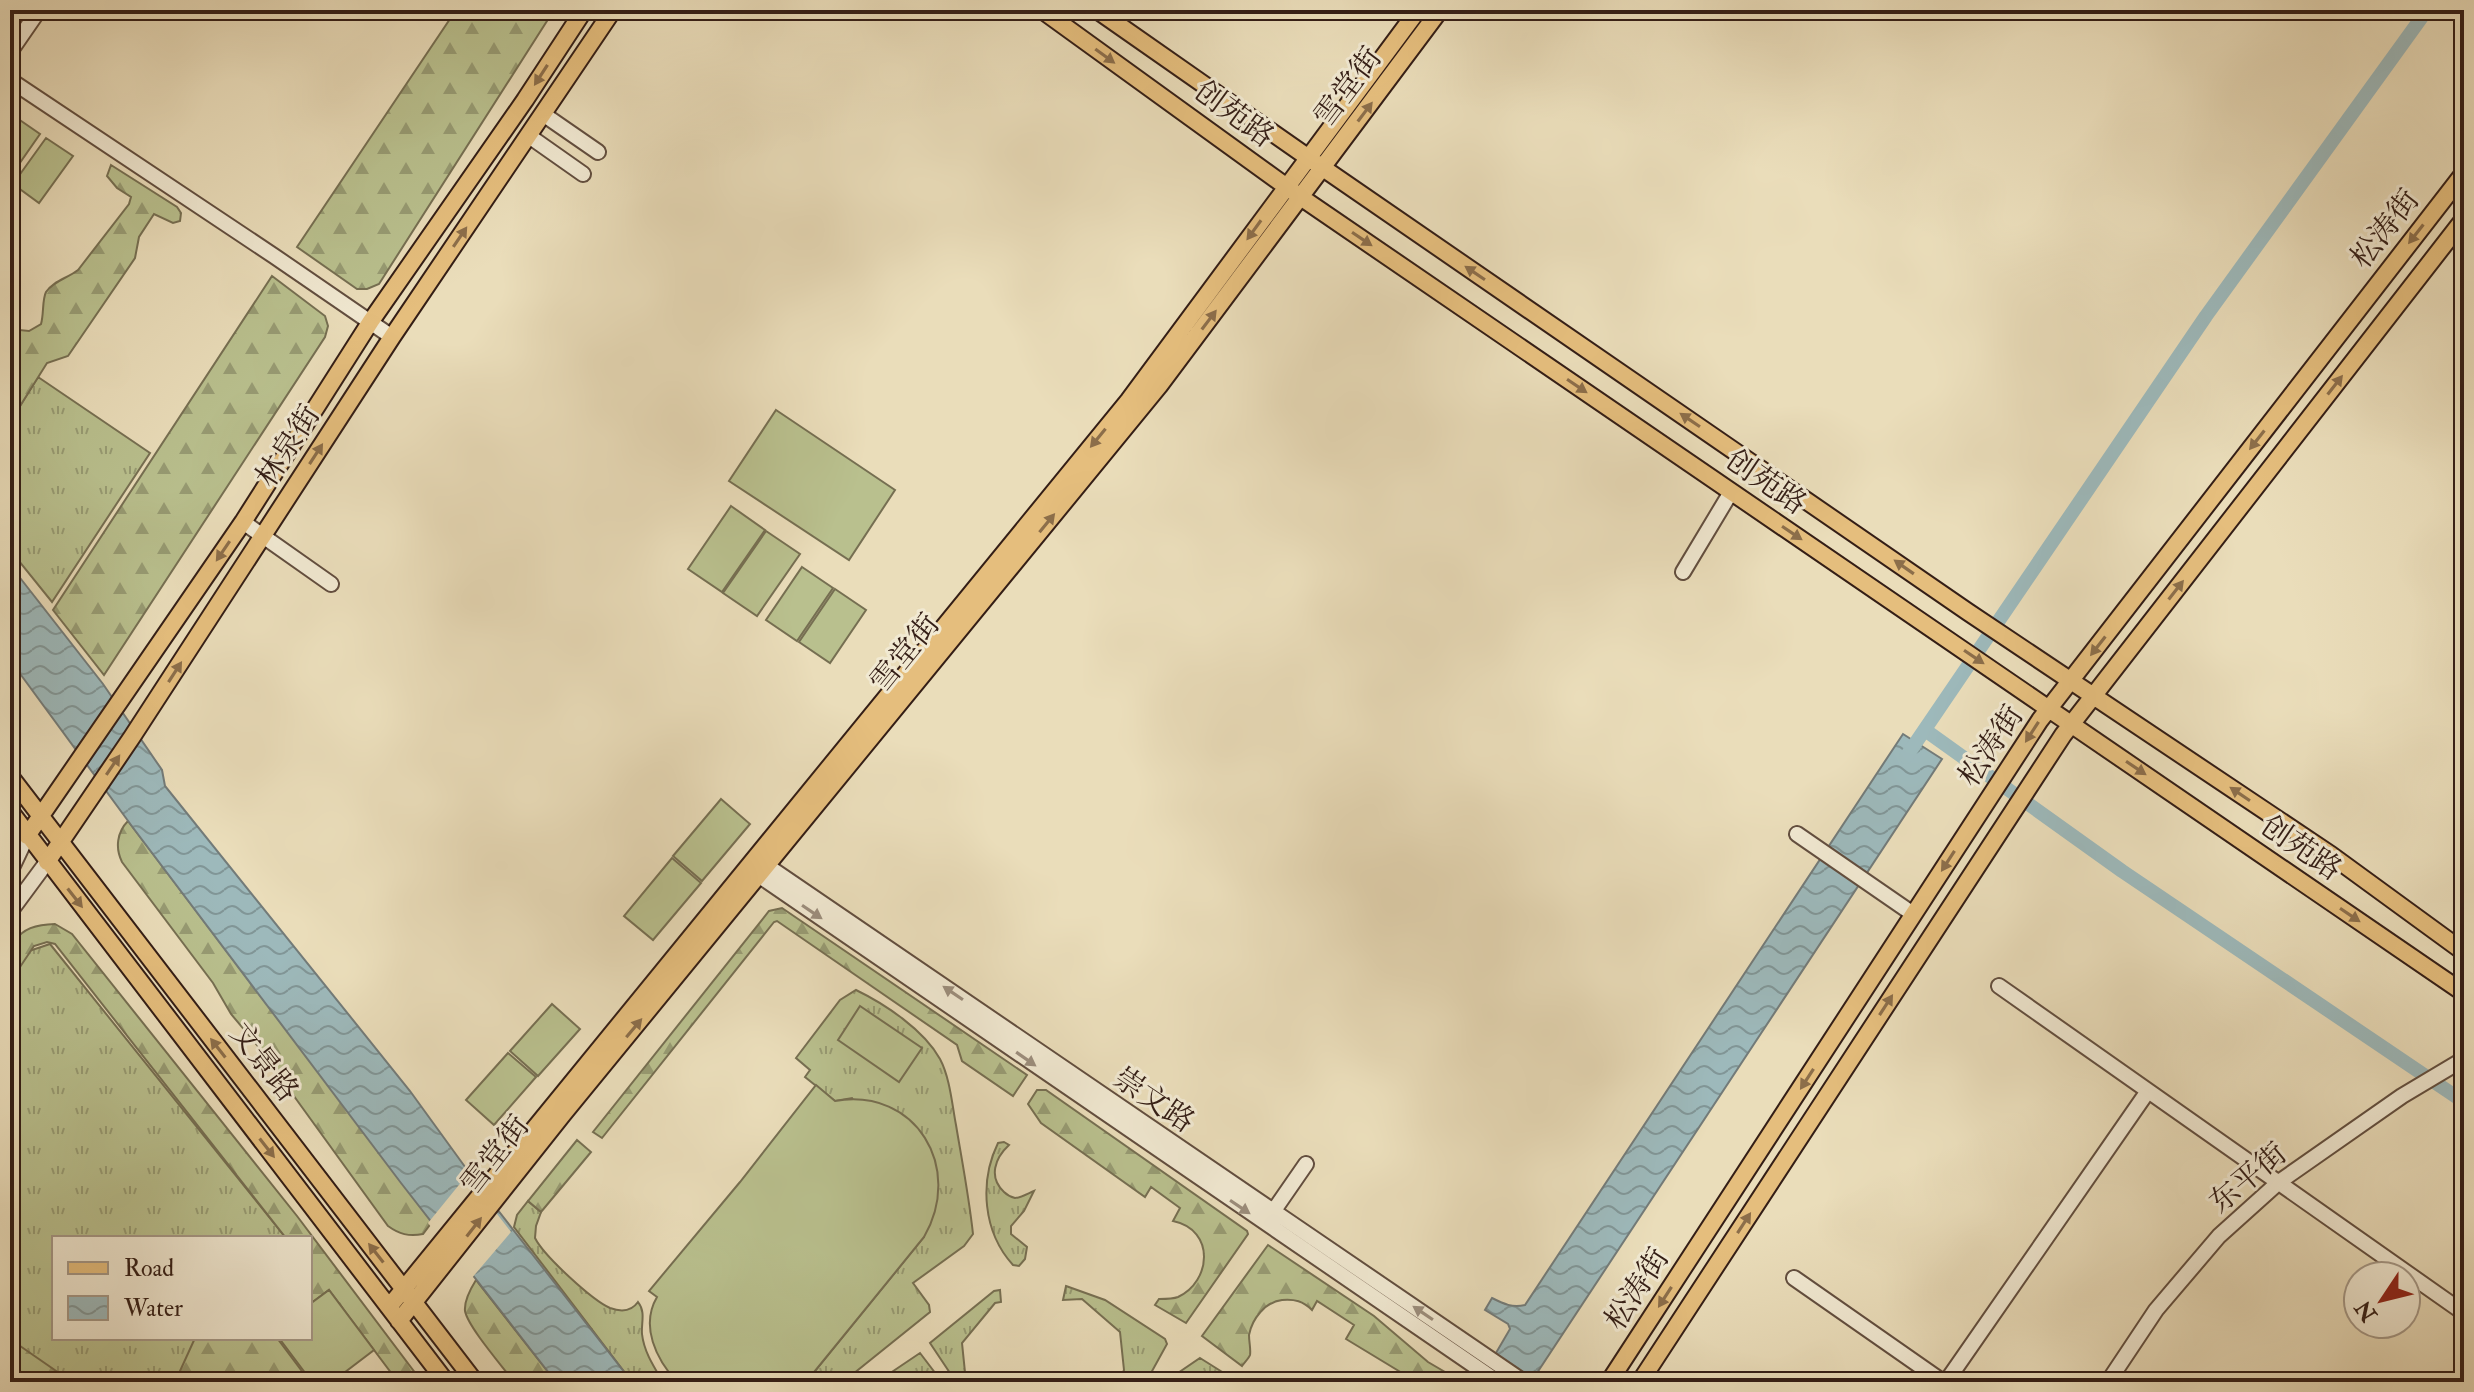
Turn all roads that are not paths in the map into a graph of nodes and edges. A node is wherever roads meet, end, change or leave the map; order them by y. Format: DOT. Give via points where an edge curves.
graph roads {
  1 [pos="39,10"];
  2 [pos="584,10"];
  3 [pos="613,10"];
  4 [pos="1042,10"];
  5 [pos="1097,10"];
  6 [pos="1418,10"];
  7 [pos="1440,10"];
  8 [pos="10,52"];
  9 [pos="10,80"];
  10 [pos="543,114"];
  11 [pos="529,136"];
  12 [pos="598,152"];
  13 [pos="1307,158"];
  14 [pos="1323,168"];
  15 [pos="2464,173"];
  16 [pos="583,174"];
  17 [pos="1286,186"];
  18 [pos="1302,198"];
  19 [pos="2464,219"];
  20 [pos="371,321"];
  21 [pos="392,337"];
  22 [pos="1731,492"];
  23 [pos="243,522"];
  24 [pos="264,535"];
  25 [pos="1683,572"];
  26 [pos="331,584"];
  27 [pos="2072,680"];
  28 [pos="2093,696"];
  29 [pos="2049,708"];
  30 [pos="2071,724"];
  31 [pos="10,776"];
  32 [pos="10,811"];
  33 [pos="40,817"];
  34 [pos="1797,834"];
  35 [pos="27,836"];
  36 [pos="59,843"];
  37 [pos="47,862"];
  38 [pos="757,866"];
  39 [pos="10,872"];
  40 [pos="10,912"];
  41 [pos="1913,914"];
  42 [pos="2464,952"];
  43 [pos="1999,986"];
  44 [pos="2464,993"];
  45 [pos="2459,1062"];
  46 [pos="2148,1091"];
  47 [pos="1304,1167"];
  48 [pos="2279,1182"];
  49 [pos="1269,1218"];
  50 [pos="446,1250"];
  51 [pos="1794,1278"];
  52 [pos="403,1288"];
  53 [pos="414,1302"];
  54 [pos="389,1307"];
  55 [pos="2464,1313"];
  56 [pos="399,1321"];
  57 [pos="1483,1363"];
  58 [pos="446,1382"];
  59 [pos="475,1382"];
  60 [pos="1498,1382"];
  61 [pos="1524,1382"];
  62 [pos="1609,1382"];
  63 [pos="1640,1382"];
  64 [pos="1945,1382"];
  65 [pos="2108,1382"];
  1 -- 8 [label="street"];
  2 -- 20 [label="main road, 林泉街, one-way"];
  3 -- 10 [label="main road, 林泉街"];
  4 -- 17 [label="main road, 创苑路, one-way"];
  5 -- 13 [label="main road, 创苑路"];
  6 -- 13 [label="main road, 雪堂街"];
  14 -- 7 [label="main road, 雪堂街, one-way"];
  9 -- 20 [label="street"];
  10 -- 11 [label="main road, 林泉街"];
  10 -- 12 [label="street"];
  11 -- 16 [label="street"];
  21 -- 11 [label="main road, 林泉街, one-way"];
  13 -- 14 [label="main road, 创苑路"];
  13 -- 17 [label="main road, 雪堂街"];
  14 -- 18 [label="main road, 雪堂街"];
  27 -- 14 [label="main road, 创苑路, one-way"];
  15 -- 27 [label="main road, 松涛街, one-way"];
  17 -- 18 [label="main road, 创苑路"];
  17 -- 38 [label="main road, 雪堂街, one-way" via="1129,400"];
  18 -- 22 [label="main road, 创苑路, one-way"];
  38 -- 18 [label="main road, 雪堂街, one-way" via="1159,386"];
  28 -- 19 [label="main road, 松涛街, one-way"];
  20 -- 21 [label="street"];
  20 -- 23 [label="main road, 林泉街"];
  24 -- 21 [label="main road, 林泉街, one-way"];
  22 -- 25 [label="street"];
  22 -- 29 [label="main road, 创苑路, one-way"];
  23 -- 24 [label="street"];
  23 -- 33 [label="main road, 林泉街, one-way"];
  24 -- 26 [label="street"];
  36 -- 24 [label="main road, 林泉街, one-way"];
  27 -- 28 [label="main road, 创苑路"];
  27 -- 29 [label="main road, 松涛街"];
  28 -- 30 [label="main road, 松涛街"];
  42 -- 28 [label="main road, 创苑路, one-way" via="2331,855"];
  29 -- 30 [label="main road, 创苑路"];
  29 -- 41 [label="main road, 松涛街, one-way"];
  30 -- 44 [label="main road, 创苑路, one-way"];
  63 -- 30 [label="main road, 松涛街, one-way"];
  31 -- 33 [label="main road, 文景路"];
  32 -- 35 [label="main road, 文景路"];
  33 -- 35 [label="main road, 林泉街"];
  33 -- 36 [label="main road, 文景路"];
  34 -- 41 [label="street"];
  35 -- 37 [label="main road, 文景路"];
  35 -- 39 [label="street, 林泉街"];
  36 -- 37 [label="main road, 林泉街"];
  52 -- 36 [label="main road, 文景路, one-way"];
  37 -- 40 [label="street, 林泉街"];
  37 -- 54 [label="main road, 文景路, one-way"];
  38 -- 49 [label="street, 崇文路"];
  38 -- 50 [label="main road, 雪堂街"];
  41 -- 62 [label="main road, 松涛街, one-way"];
  43 -- 46 [label="street"];
  45 -- 48 [label="street, 东平街"];
  46 -- 48 [label="street"];
  46 -- 64 [label="street"];
  47 -- 49 [label="street"];
  48 -- 55 [label="street"];
  48 -- 65 [label="street, 东平街" via="2219,1236 2156,1310"];
  49 -- 57 [label="street, 崇文路"];
  50 -- 52 [label="main road, 雪堂街"];
  50 -- 53 [label="main road, 雪堂街"];
  51 -- 64 [label="street"];
  52 -- 53 [label="main road, 文景路"];
  52 -- 54 [label="main road, 雪堂街"];
  53 -- 56 [label="main road, 雪堂街"];
  53 -- 59 [label="main road, 文景路"];
  54 -- 56 [label="main road, 文景路"];
  56 -- 58 [label="main road, 文景路"];
  57 -- 60 [label="street, 崇文路"];
  57 -- 61 [label="street, 崇文路"];
}
